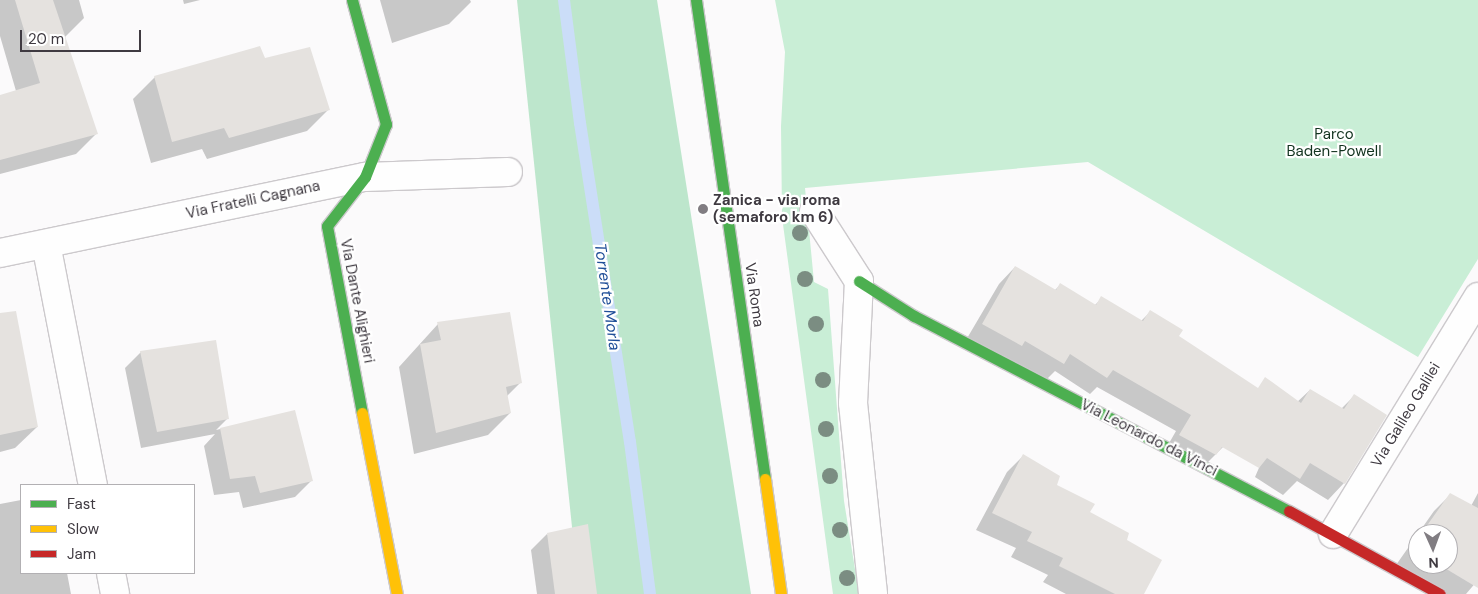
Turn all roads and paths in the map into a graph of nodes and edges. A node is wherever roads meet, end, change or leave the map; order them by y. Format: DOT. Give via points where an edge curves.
graph roads {
  1 [pos="352,0"];
  2 [pos="696,0"];
  3 [pos="508,172"];
  4 [pos="365,177"];
  5 [pos="814,211"];
  6 [pos="46,244"];
  7 [pos="0,253"];
  8 [pos="860,281"];
  9 [pos="1478,296"];
  10 [pos="93,484"];
  11 [pos="1333,534"];
  12 [pos="110,574"];
  13 [pos="115,594"];
  14 [pos="397,594"];
  15 [pos="781,594"];
  16 [pos="873,594"];
  17 [pos="1440,594"];
  1 -- 4 [label="street, Via Dante Alighieri" via="386,124"];
  2 -- 15 [label="street, Via Roma"];
  3 -- 4 [label="street, Via Fratelli Cagnana"];
  4 -- 6 [label="street, Via Fratelli Cagnana"];
  4 -- 14 [label="street, Via Dante Alighieri" via="327,226"];
  5 -- 8 [label="street, Via Leonardo da Vinci"];
  6 -- 7 [label="street, Via Fratelli Cagnana"];
  6 -- 10 [label="street"];
  8 -- 11 [label="street, Via Leonardo da Vinci" via="914,316"];
  8 -- 16 [label="street" via="853,403"];
  9 -- 11 [label="street, Via Galileo Galilei"];
  11 -- 17 [label="street, Via Leonardo da Vinci"];
  12 -- 13 [label="street"];
}
